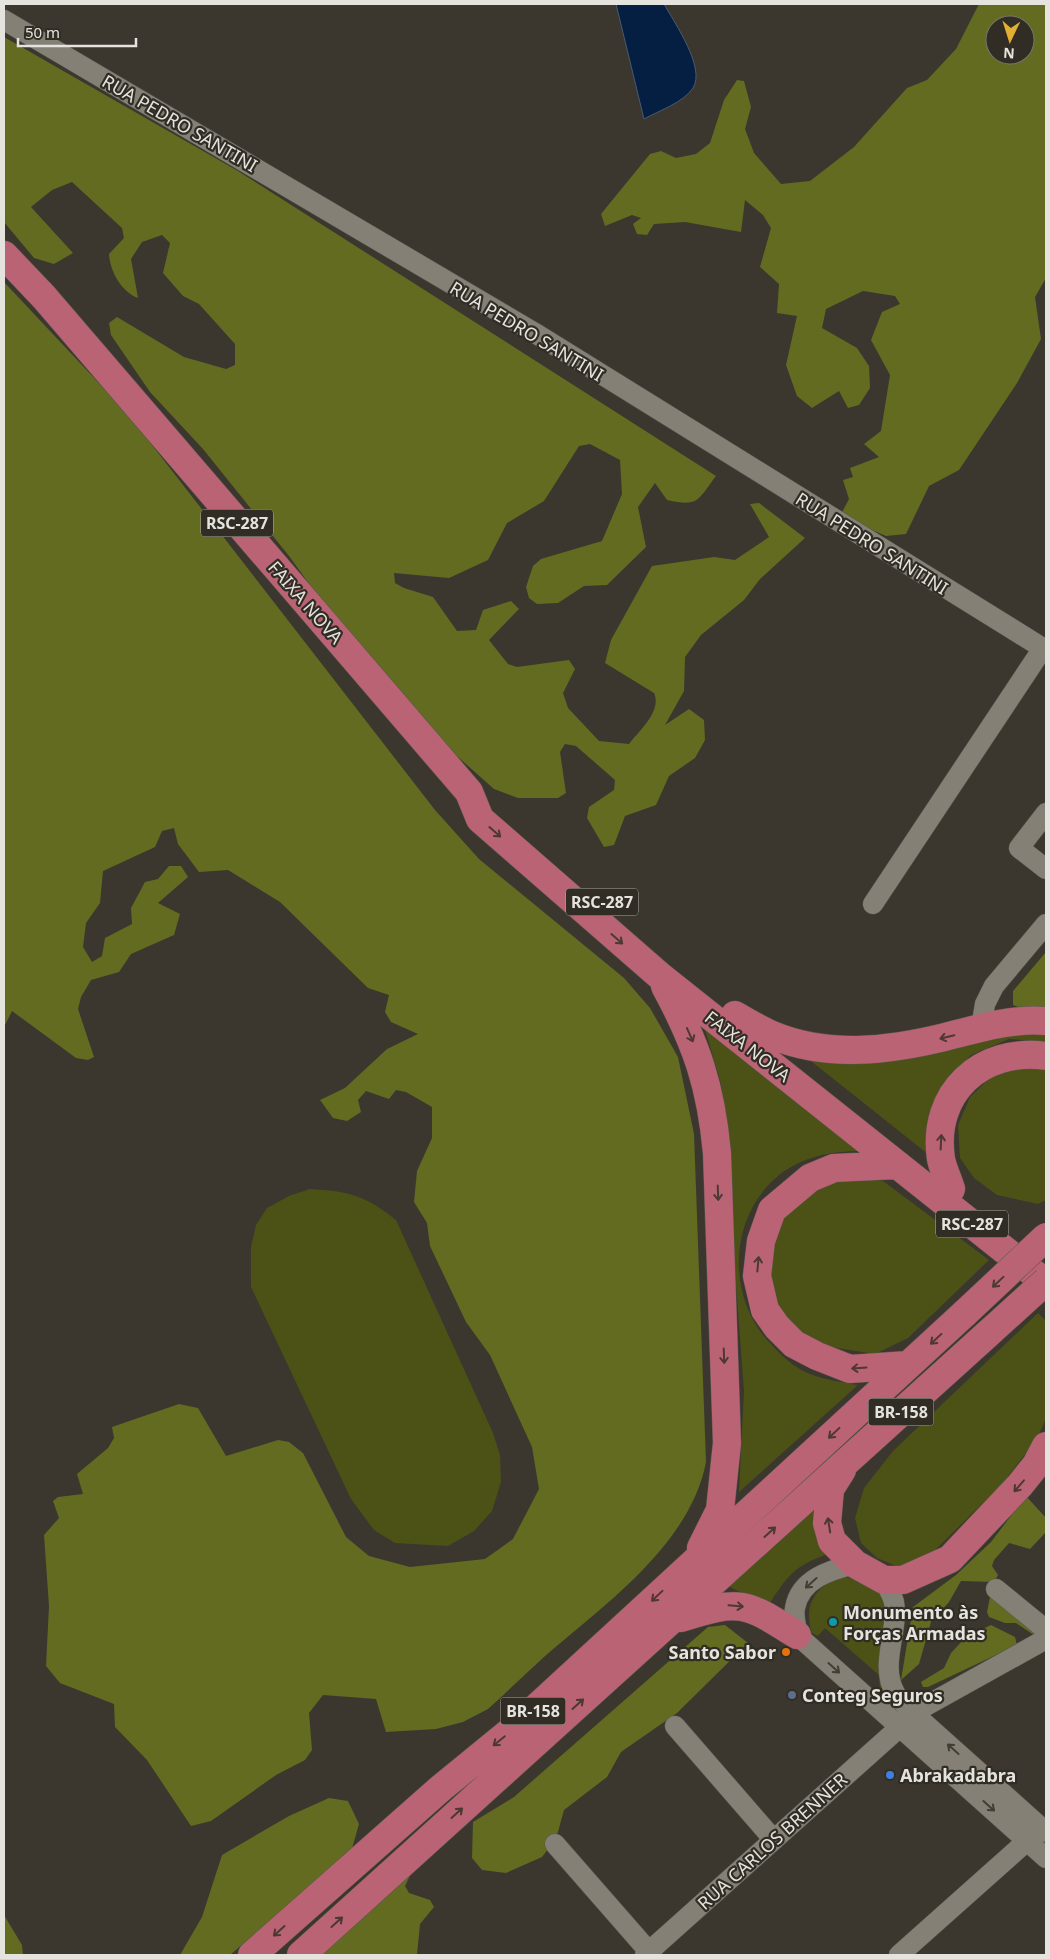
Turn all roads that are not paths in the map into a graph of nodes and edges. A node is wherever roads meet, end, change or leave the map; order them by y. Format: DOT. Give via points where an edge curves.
graph roads {
  1 [pos="4,20"];
  2 [pos="4,256"];
  3 [pos="1045,649"];
  4 [pos="469,792"];
  5 [pos="1046,813"];
  6 [pos="1046,869"];
  7 [pos="873,904"];
  8 [pos="1046,924"];
  9 [pos="660,976"];
  10 [pos="735,1015"];
  11 [pos="1046,1022"];
  12 [pos="981,1028"];
  13 [pos="1046,1056"];
  14 [pos="898,1165"];
  15 [pos="951,1189"];
  16 [pos="1046,1237"];
  17 [pos="1046,1265"];
  18 [pos="1046,1282"];
  19 [pos="908,1365"];
  20 [pos="1046,1446"];
  21 [pos="848,1460"];
  22 [pos="693,1563"];
  23 [pos="855,1564"];
  24 [pos="884,1580"];
  25 [pos="996,1589"];
  26 [pos="672,1621"];
  27 [pos="1046,1630"];
  28 [pos="798,1635"];
  29 [pos="1046,1639"];
  30 [pos="907,1720"];
  31 [pos="675,1726"];
  32 [pos="1046,1832"];
  33 [pos="774,1840"];
  34 [pos="1027,1841"];
  35 [pos="555,1844"];
  36 [pos="1046,1858"];
  37 [pos="648,1954"];
  38 [pos="252,1955"];
  39 [pos="301,1955"];
  40 [pos="899,1955"];
  1 -- 3 [label="street, RUA PEDRO SANTINI" via="535,333"];
  2 -- 4 [label="highway, FAIXA NOVA / RSC-287" via="44,296"];
  3 -- 7 [label="street"];
  4 -- 9 [label="highway, FAIXA NOVA / RSC-287, one-way" via="480,819"];
  4 -- 10 [label="highway, FAIXA NOVA / RSC-287" via="490,804"];
  5 -- 6 [label="street" via="1019,848"];
  8 -- 12 [label="street" via="994,986 985,1004"];
  9 -- 14 [label="highway, FAIXA NOVA / RSC-287"];
  9 -- 22 [label="highway, one-way" via="699,1054 713,1110 717,1153 727,1443 720,1510"];
  12 -- 10 [label="highway, one-way" via="902,1047 856,1051 772,1035"];
  10 -- 15 [label="highway, FAIXA NOVA / RSC-287"];
  11 -- 12 [label="highway"];
  15 -- 13 [label="highway, one-way" via="941,1161 940,1142 943,1119 952,1093 971,1075 995,1060 1019,1054"];
  14 -- 18 [label="highway, FAIXA NOVA / RSC-287"];
  19 -- 14 [label="highway, one-way" via="850,1368 794,1344 765,1310 757,1276 761,1241 772,1210 810,1178 834,1168"];
  15 -- 17 [label="highway, FAIXA NOVA / RSC-287"];
  16 -- 19 [label="highway, BR-158, one-way, bridge"];
  18 -- 21 [label="highway, BR-158, bridge"];
  19 -- 22 [label="highway, BR-158, one-way"];
  20 -- 24 [label="highway, one-way" via="1020,1485 950,1559 903,1580"];
  23 -- 21 [label="highway, one-way" via="832,1541 827,1523 830,1488"];
  26 -- 21 [label="highway, BR-158, one-way"];
  22 -- 38 [label="highway, BR-158, one-way" via="512,1730 367,1852"];
  23 -- 24 [label="highway"];
  23 -- 28 [label="street, one-way" via="818,1576 806,1586 794,1609"];
  24 -- 30 [label="street" via="894,1600 888,1658 890,1677"];
  25 -- 27 [label="street"];
  26 -- 28 [label="highway, one-way" via="729,1605 749,1607"];
  39 -- 26 [label="highway, BR-158, one-way"];
  28 -- 30 [label="street, one-way"];
  29 -- 30 [label="street, RUA CARLOS BRENNER"];
  32 -- 30 [label="street, one-way"];
  30 -- 33 [label="street, RUA CARLOS BRENNER"];
  30 -- 34 [label="street, one-way"];
  31 -- 33 [label="street"];
  33 -- 37 [label="street, RUA CARLOS BRENNER"];
  34 -- 36 [label="street"];
  34 -- 40 [label="street"];
  35 -- 37 [label="street"];
}
